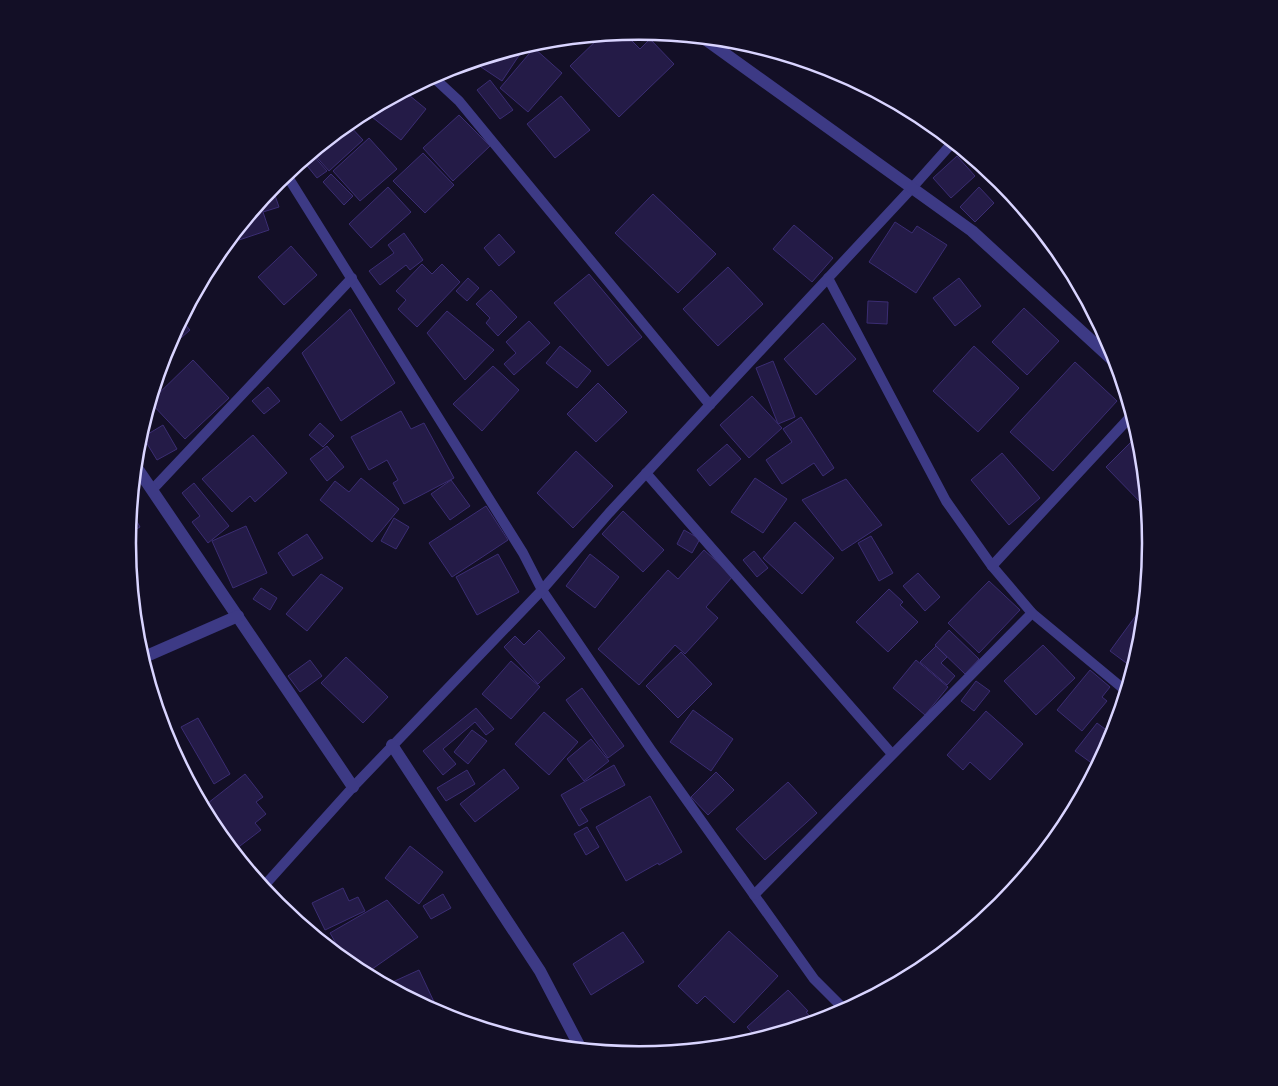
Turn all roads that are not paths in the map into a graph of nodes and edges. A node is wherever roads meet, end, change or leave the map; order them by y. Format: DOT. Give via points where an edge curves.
graph roads {
  1 [pos="712,45"];
  2 [pos="438,82"];
  3 [pos="949,147"];
  4 [pos="290,180"];
  5 [pos="912,188"];
  6 [pos="352,278"];
  7 [pos="828,278"];
  8 [pos="1105,353"];
  9 [pos="710,405"];
  10 [pos="1127,421"];
  11 [pos="141,473"];
  12 [pos="646,474"];
  13 [pos="152,490"];
  14 [pos="992,566"];
  15 [pos="542,590"];
  16 [pos="1032,613"];
  17 [pos="238,616"];
  18 [pos="149,655"];
  19 [pos="1121,687"];
  20 [pos="392,745"];
  21 [pos="892,754"];
  22 [pos="353,787"];
  23 [pos="267,882"];
  24 [pos="754,895"];
  25 [pos="839,1004"];
  26 [pos="578,1042"];
  1 -- 5 [label="street"];
  2 -- 9 [label="lane" via="459,101"];
  3 -- 5 [label="lane"];
  4 -- 6 [label="lane"];
  5 -- 7 [label="lane"];
  5 -- 8 [label="street" via="972,231"];
  6 -- 13 [label="lane"];
  6 -- 15 [label="lane" via="523,553"];
  7 -- 9 [label="lane"];
  7 -- 14 [label="lane" via="946,501"];
  9 -- 12 [label="lane"];
  10 -- 14 [label="lane"];
  11 -- 13 [label="street"];
  12 -- 15 [label="lane"];
  12 -- 21 [label="lane"];
  13 -- 17 [label="street"];
  14 -- 16 [label="lane"];
  15 -- 20 [label="lane"];
  15 -- 24 [label="lane"];
  16 -- 19 [label="lane"];
  16 -- 21 [label="lane"];
  17 -- 18 [label="street"];
  17 -- 22 [label="street"];
  20 -- 22 [label="lane"];
  20 -- 26 [label="street" via="540,970"];
  21 -- 24 [label="lane"];
  22 -- 23 [label="lane"];
  24 -- 25 [label="lane" via="814,979"];
}
